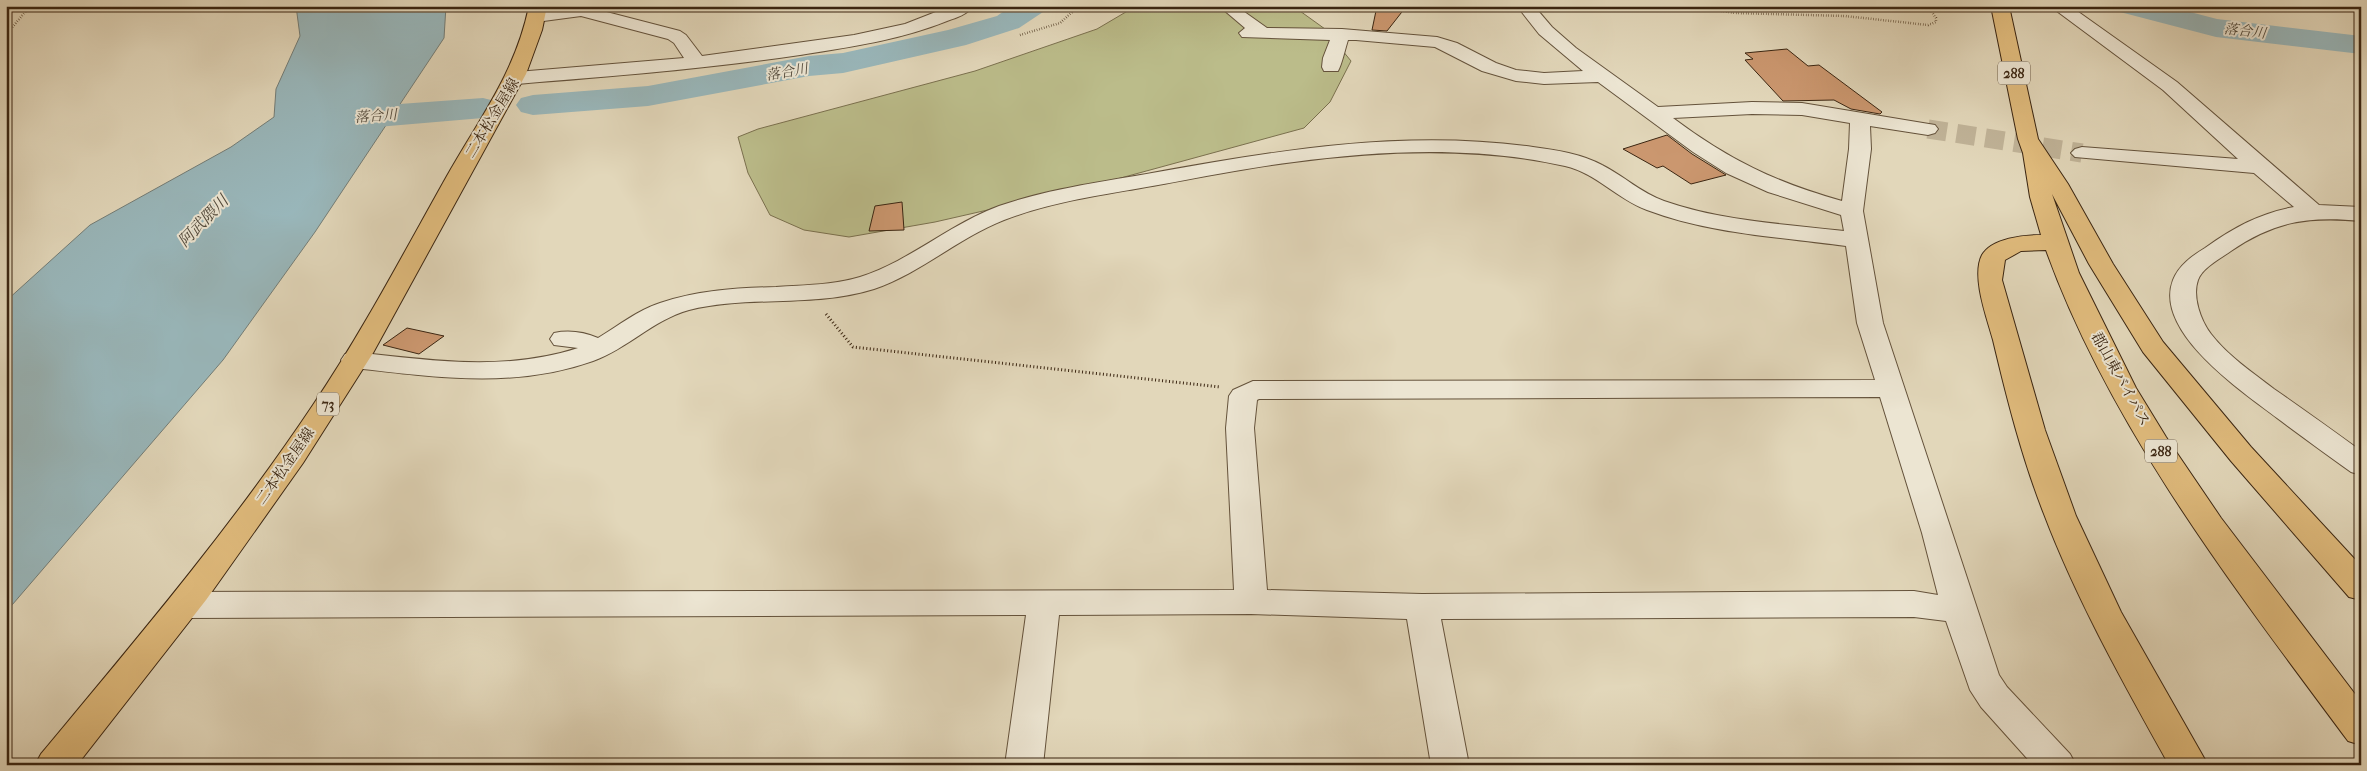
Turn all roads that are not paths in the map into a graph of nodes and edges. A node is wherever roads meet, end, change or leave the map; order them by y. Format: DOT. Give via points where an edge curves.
graph roads {
  1 [pos="965,6"];
  2 [pos="1525,6"];
  3 [pos="2000,6"];
  4 [pos="2058,6"];
  5 [pos="585,9"];
  6 [pos="1234,10"];
  7 [pos="537,12"];
  8 [pos="1342,34"];
  9 [pos="697,63"];
  10 [pos="1331,67"];
  11 [pos="1600,76"];
  12 [pos="517,78"];
  13 [pos="1654,113"];
  14 [pos="1860,117"];
  15 [pos="1928,129"];
  16 [pos="2031,145"];
  17 [pos="2082,153"];
  18 [pos="2260,168"];
  19 [pos="1852,211"];
  20 [pos="2312,211"];
  21 [pos="2361,214"];
  22 [pos="1857,240"];
  23 [pos="2055,243"];
  24 [pos="563,339"];
  25 [pos="599,348"];
  26 [pos="354,360"];
  27 [pos="1891,388"];
  28 [pos="2361,465"];
  29 [pos="2361,588"];
  30 [pos="1252,602"];
  31 [pos="1044,604"];
  32 [pos="184,605"];
  33 [pos="1422,607"];
  34 [pos="1958,610"];
  35 [pos="2361,730"];
  36 [pos="54,765"];
  37 [pos="1024,765"];
  38 [pos="1450,765"];
  39 [pos="2057,765"];
  40 [pos="2189,765"];
  1 -- 9 [label="street" via="936,19 857,40"];
  2 -- 11 [label="street" via="1542,28"];
  3 -- 16 [label="main road, 郡山東バイパス / 288"];
  4 -- 18 [label="street" via="2170,86"];
  5 -- 7 [label="street" via="566,15"];
  5 -- 9 [label="street" via="674,34"];
  6 -- 8 [label="street" via="1255,33"];
  7 -- 12 [label="main road, 二本松金屋線 / 73"];
  8 -- 10 [label="street"];
  8 -- 11 [label="street" via="1398,44 1449,45 1489,67 1518,75 1550,79"];
  9 -- 12 [label="street"];
  11 -- 13 [label="street"];
  12 -- 26 [label="main road, 二本松金屋線 / 73"];
  13 -- 14 [label="street" via="1802,108"];
  13 -- 19 [label="street" via="1695,144 1751,177 1804,198"];
  14 -- 15 [label="street"];
  14 -- 19 [label="street" via="1860,149"];
  16 -- 23 [label="main road, 郡山東バイパス / 288" via="2036,178"];
  16 -- 29 [label="main road" via="2058,184 2100,264 2152,346 2240,454"];
  17 -- 18 [label="street"];
  18 -- 20 [label="street"];
  19 -- 22 [label="street"];
  20 -- 21 [label="street"];
  20 -- 28 [label="street" via="2258,224 2203,260 2188,274 2184,288 2187,313 2200,337 2220,358"];
  22 -- 25 [label="street" via="1679,214 1650,204 1581,163 1556,158 1436,146 1314,154 1256,161 1046,200 965,229 906,266 874,280 826,290 687,303 666,309"];
  22 -- 27 [label="street" via="1870,323"];
  23 -- 35 [label="main road, 郡山東バイパス / 288" via="2127,397 2192,500 2287,634"];
  23 -- 40 [label="main road" via="2023,243 2005,248 1993,257 1990,280 2060,515 2133,669"];
  24 -- 25 [label="street" via="581,340"];
  25 -- 26 [label="street" via="569,360 481,371"];
  26 -- 32 [label="main road, 二本松金屋線 / 73" via="324,411"];
  27 -- 30 [label="street" via="1254,390 1243,396 1240,428"];
  27 -- 34 [label="street" via="1938,533"];
  30 -- 31 [label="street"];
  30 -- 33 [label="street"];
  31 -- 32 [label="street"];
  31 -- 37 [label="street"];
  32 -- 36 [label="main road, 二本松金屋線 / 73"];
  33 -- 34 [label="street" via="1914,604"];
  33 -- 38 [label="street"];
  34 -- 39 [label="street" via="1983,680 1994,697"];
}
